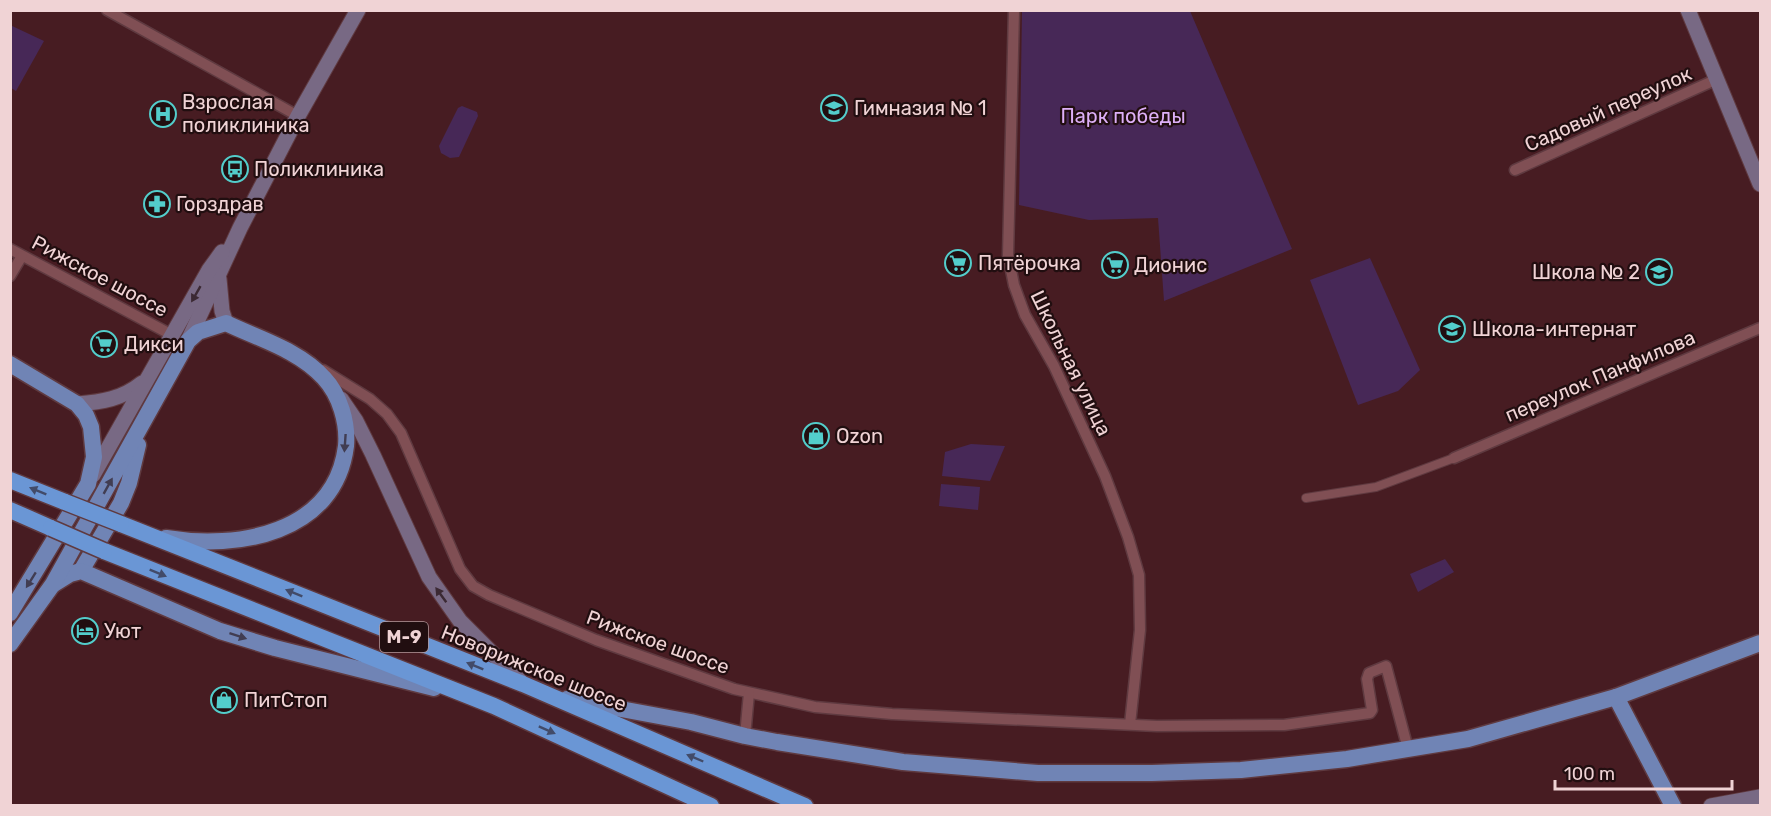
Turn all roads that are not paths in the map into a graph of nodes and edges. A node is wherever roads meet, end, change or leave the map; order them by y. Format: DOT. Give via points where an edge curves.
graph roads {
  1 [pos="107,10"];
  2 [pos="358,10"];
  3 [pos="1014,10"];
  4 [pos="1688,10"];
  5 [pos="1715,80"];
  6 [pos="298,116"];
  7 [pos="1515,170"];
  8 [pos="1761,184"];
  9 [pos="240,228"];
  10 [pos="10,249"];
  11 [pos="22,256"];
  12 [pos="10,276"];
  13 [pos="219,276"];
  14 [pos="226,323"];
  15 [pos="1761,328"];
  16 [pos="180,338"];
  17 [pos="305,359"];
  18 [pos="10,364"];
  19 [pos="146,380"];
  20 [pos="332,387"];
  21 [pos="77,404"];
  22 [pos="142,425"];
  23 [pos="1454,458"];
  24 [pos="10,480"];
  25 [pos="88,484"];
  26 [pos="1306,498"];
  27 [pos="10,510"];
  28 [pos="147,535"];
  29 [pos="81,572"];
  30 [pos="53,584"];
  31 [pos="10,613"];
  32 [pos="1761,643"];
  33 [pos="10,644"];
  34 [pos="523,684"];
  35 [pos="749,693"];
  36 [pos="549,696"];
  37 [pos="1616,697"];
  38 [pos="494,706"];
  39 [pos="1130,724"];
  40 [pos="745,736"];
  41 [pos="1408,749"];
  42 [pos="1761,797"];
  43 [pos="711,806"];
  44 [pos="805,806"];
  45 [pos="1673,806"];
  46 [pos="1711,806"];
  1 -- 6 [label="street"];
  2 -- 6 [label="main road"];
  3 -- 39 [label="street, Школьная улица" via="1008,255 1025,315 1054,366 1105,476 1139,575 1140,630"];
  4 -- 5 [label="main road"];
  5 -- 7 [label="street, Садовый переулок"];
  5 -- 8 [label="main road"];
  6 -- 9 [label="main road"];
  9 -- 13 [label="main road"];
  9 -- 16 [label="main road, one-way" via="209,270"];
  10 -- 11 [label="street, Рижское шоссе"];
  11 -- 12 [label="street"];
  11 -- 16 [label="street, Рижское шоссе"];
  13 -- 14 [label="main road"];
  13 -- 16 [label="main road"];
  14 -- 16 [label="main road"];
  14 -- 17 [label="main road"];
  15 -- 23 [label="street, переулок Панфилова"];
  16 -- 19 [label="main road"];
  16 -- 22 [label="main road"];
  17 -- 20 [label="main road, М-9"];
  17 -- 35 [label="street, Рижское шоссе" via="387,414 401,433 460,568 473,586 596,640"];
  18 -- 21 [label="main road"];
  19 -- 21 [label="main road" via="129,394"];
  19 -- 25 [label="main road"];
  20 -- 28 [label="main road, М-9, one-way" via="346,422 344,459 333,488 302,518 263,535 225,542 193,543"];
  34 -- 20 [label="main road, М-9, one-way" via="460,621 429,577 356,421"];
  21 -- 25 [label="main road" via="86,414 94,440"];
  22 -- 29 [label="main road" via="121,503"];
  30 -- 22 [label="main road, one-way"];
  23 -- 26 [label="street" via="1376,487"];
  28 -- 24 [label="highway, Новорижское шоссе / М-9, one-way, bridge"];
  25 -- 31 [label="main road, one-way"];
  27 -- 38 [label="highway, М-9, one-way, bridge"];
  34 -- 28 [label="highway, Новорижское шоссе / М-9, one-way"];
  29 -- 30 [label="main road"];
  29 -- 38 [label="main road, one-way" via="220,631"];
  30 -- 33 [label="main road"];
  32 -- 37 [label="main road"];
  34 -- 36 [label="highway, Новорижское шоссе / М-9"];
  35 -- 39 [label="street, Рижское шоссе" via="815,707 892,714"];
  35 -- 40 [label="street"];
  36 -- 40 [label="main road"];
  44 -- 36 [label="highway, Новорижское шоссе / М-9, one-way"];
  37 -- 41 [label="main road" via="1494,733"];
  37 -- 45 [label="main road"];
  38 -- 43 [label="highway, М-9, one-way"];
  39 -- 41 [label="street, Рижское шоссе" via="1284,725 1367,715 1372,710 1369,673 1386,666"];
  40 -- 41 [label="main road" via="903,762 1038,772 1242,770"];
  42 -- 46 [label="main road"];
}
